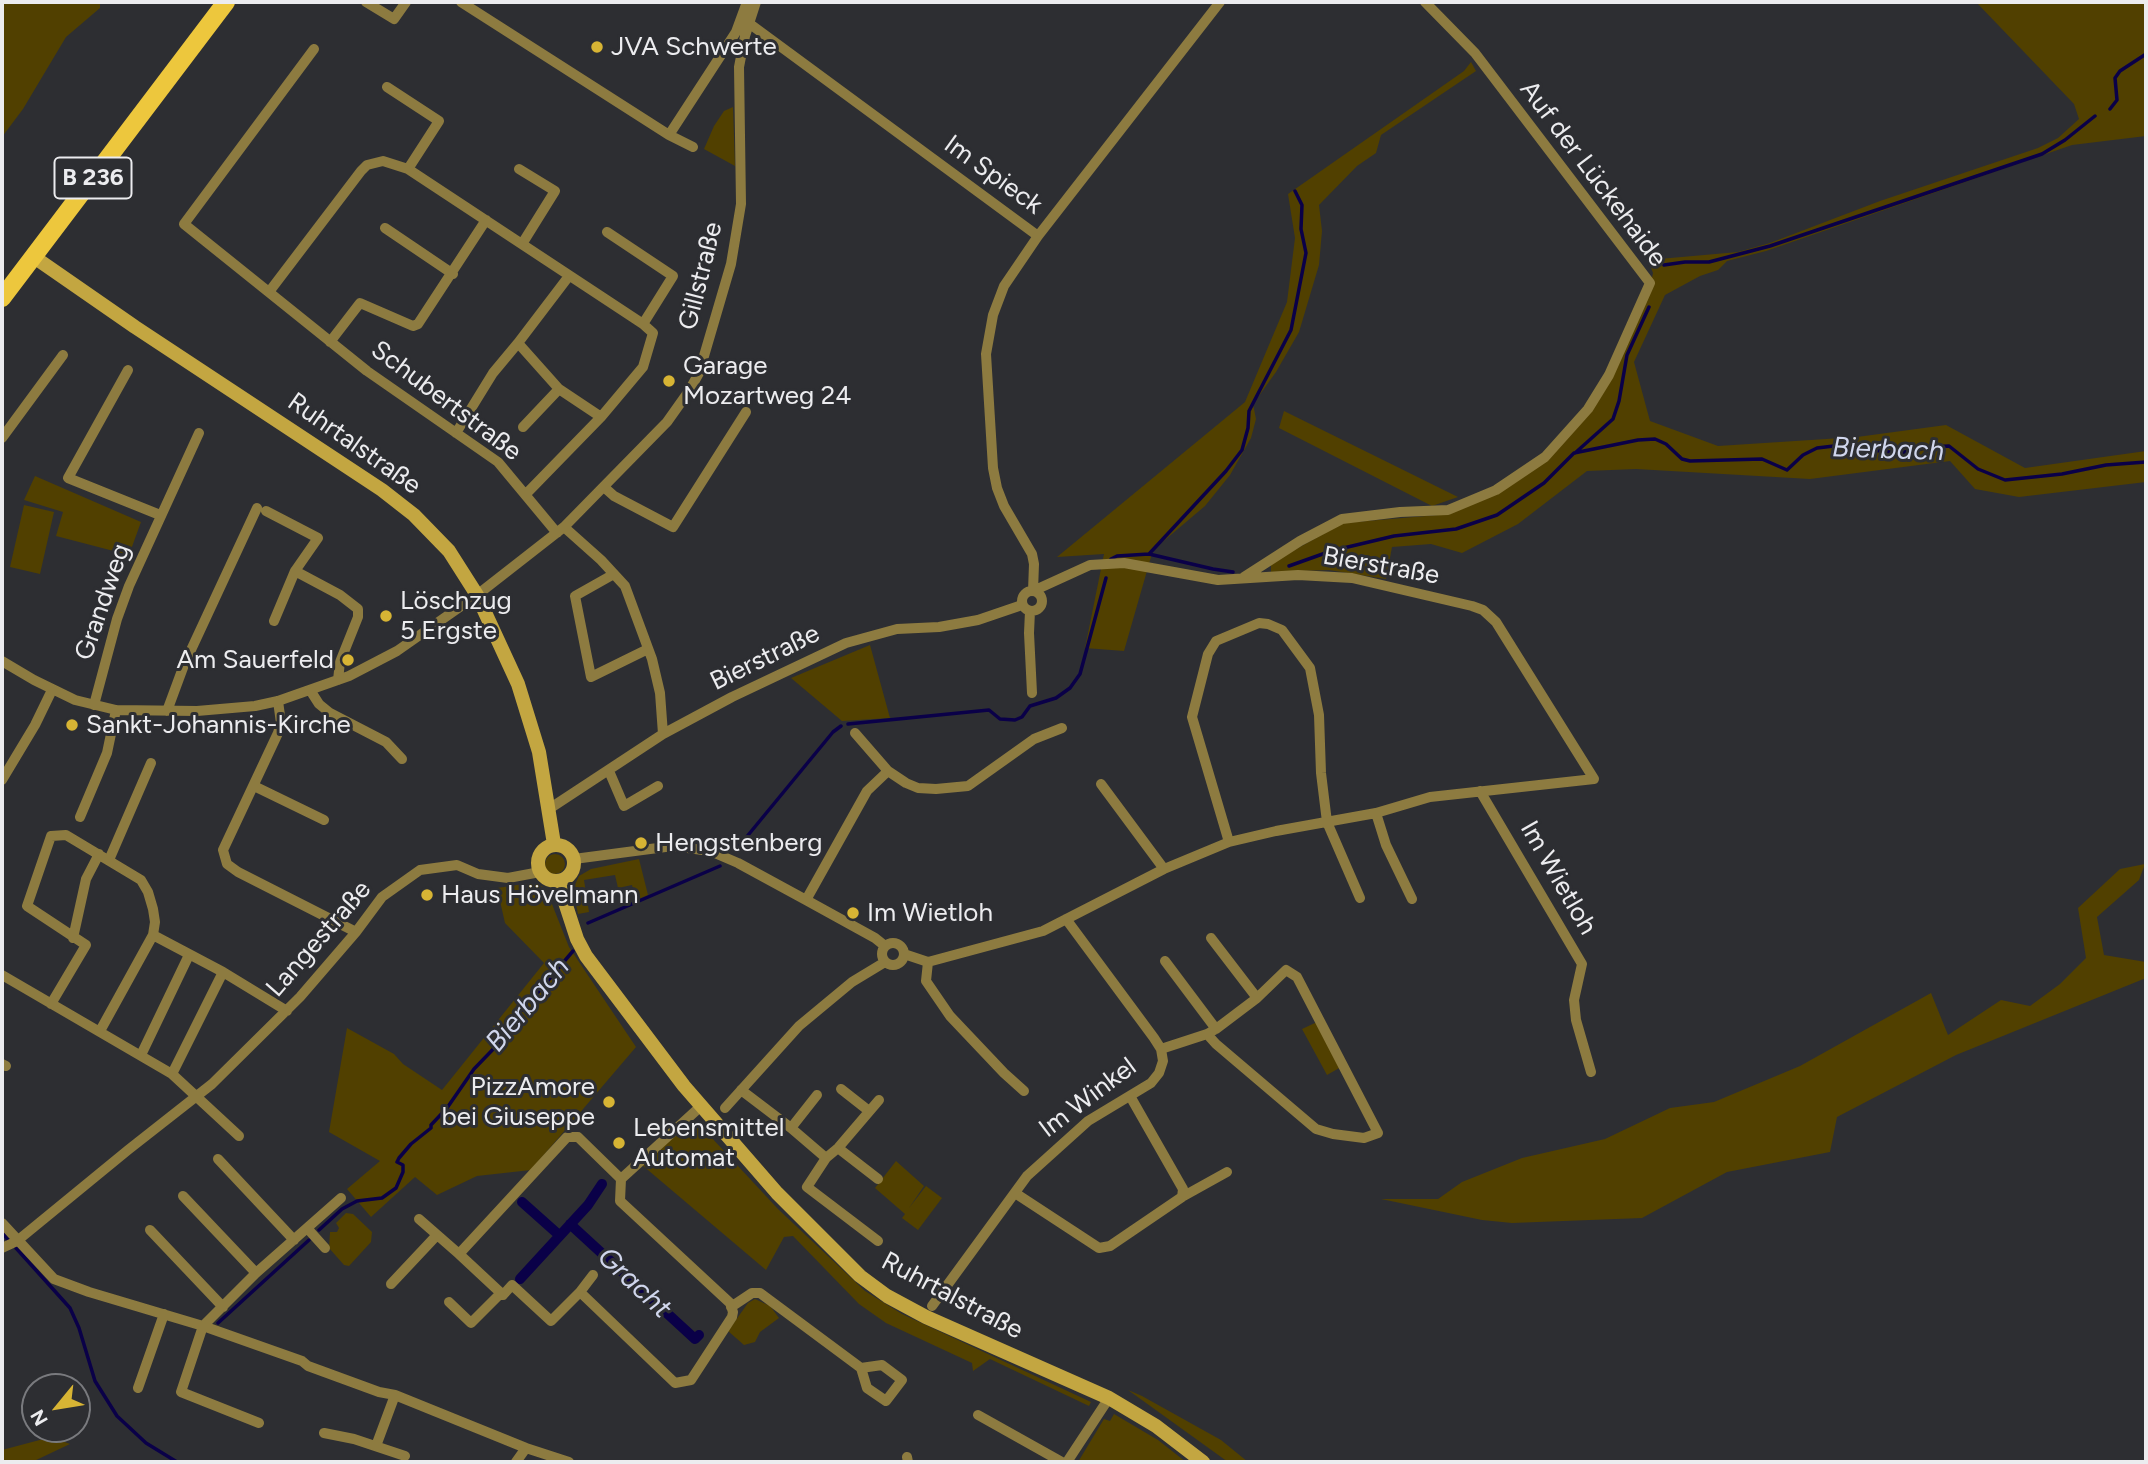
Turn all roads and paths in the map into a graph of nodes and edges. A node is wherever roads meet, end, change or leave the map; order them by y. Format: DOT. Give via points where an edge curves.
graph roads {
  1 [pos="226,2"];
  2 [pos="366,2"];
  3 [pos="406,2"];
  4 [pos="461,2"];
  5 [pos="747,2"];
  6 [pos="756,2"];
  7 [pos="1220,2"];
  8 [pos="1426,2"];
  9 [pos="750,24"];
  10 [pos="314,49"];
  11 [pos="387,87"];
  12 [pos="668,135"];
  13 [pos="693,147"];
  14 [pos="408,169"];
  15 [pos="519,169"];
  16 [pos="486,220"];
  17 [pos="385,228"];
  18 [pos="607,232"];
  19 [pos="1038,236"];
  20 [pos="522,244"];
  21 [pos="34,257"];
  22 [pos="453,274"];
  23 [pos="569,276"];
  24 [pos="269,292"];
  25 [pos="2,298"];
  26 [pos="643,324"];
  27 [pos="330,342"];
  28 [pos="518,343"];
  29 [pos="63,355"];
  30 [pos="128,370"];
  31 [pos="559,390"];
  32 [pos="746,412"];
  33 [pos="601,416"];
  34 [pos="523,427"];
  35 [pos="199,433"];
  36 [pos="456,433"];
  37 [pos="2,438"];
  38 [pos="605,488"];
  39 [pos="526,494"];
  40 [pos="160,515"];
  41 [pos="560,530"];
  42 [pos="296,571"];
  43 [pos="614,574"];
  44 [pos="1241,578"];
  45 [pos="1033,591"];
  46 [pos="477,595"];
  47 [pos="1026,608"];
  48 [pos="274,621"];
  49 [pos="648,649"];
  50 [pos="2,661"];
  51 [pos="338,680"];
  52 [pos="52,690"];
  53 [pos="310,690"];
  54 [pos="1032,693"];
  55 [pos="278,701"];
  56 [pos="94,705"];
  57 [pos="116,710"];
  58 [pos="167,711"];
  59 [pos="1062,728"];
  60 [pos="855,733"];
  61 [pos="663,734"];
  62 [pos="402,759"];
  63 [pos="151,762"];
  64 [pos="609,771"];
  65 [pos="888,771"];
  66 [pos="1594,779"];
  67 [pos="2,780"];
  68 [pos="1101,784"];
  69 [pos="254,786"];
  70 [pos="658,786"];
  71 [pos="1480,791"];
  72 [pos="549,809"];
  73 [pos="1376,813"];
  74 [pos="80,817"];
  75 [pos="324,820"];
  76 [pos="1327,822"];
  77 [pos="1229,842"];
  78 [pos="554,844"];
  79 [pos="104,857"];
  80 [pos="574,859"];
  81 [pos="1164,869"];
  82 [pos="540,872"];
  83 [pos="558,881"];
  84 [pos="1360,898"];
  85 [pos="1412,899"];
  86 [pos="806,900"];
  87 [pos="1066,919"];
  88 [pos="356,932"];
  89 [pos="153,935"];
  90 [pos="73,938"];
  91 [pos="1211,938"];
  92 [pos="885,946"];
  93 [pos="904,954"];
  94 [pos="189,956"];
  95 [pos="1165,961"];
  96 [pos="885,962"];
  97 [pos="929,962"];
  98 [pos="223,972"];
  99 [pos="2,975"];
  100 [pos="1257,998"];
  101 [pos="51,1004"];
  102 [pos="286,1011"];
  103 [pos="100,1031"];
  104 [pos="1212,1031"];
  105 [pos="1161,1049"];
  106 [pos="141,1055"];
  107 [pos="1591,1072"];
  108 [pos="172,1074"];
  109 [pos="841,1089"];
  110 [pos="741,1090"];
  111 [pos="1024,1091"];
  112 [pos="817,1095"];
  113 [pos="1130,1096"];
  114 [pos="196,1098"];
  115 [pos="880,1100"];
  116 [pos="700,1107"];
  117 [pos="725,1108"];
  118 [pos="869,1111"];
  119 [pos="791,1128"];
  120 [pos="239,1136"];
  121 [pos="838,1148"];
  122 [pos="826,1158"];
  123 [pos="218,1159"];
  124 [pos="1227,1172"];
  125 [pos="621,1179"];
  126 [pos="878,1179"];
  127 [pos="1015,1193"];
  128 [pos="183,1196"];
  129 [pos="1182,1197"];
  130 [pos="341,1198"];
  131 [pos="419,1219"];
  132 [pos="2,1223"];
  133 [pos="308,1229"];
  134 [pos="150,1230"];
  135 [pos="437,1234"];
  136 [pos="294,1240"];
  137 [pos="17,1241"];
  138 [pos="878,1241"];
  139 [pos="321,1244"];
  140 [pos="2,1248"];
  141 [pos="459,1254"];
  142 [pos="256,1273"];
  143 [pos="593,1275"];
  144 [pos="391,1284"];
  145 [pos="580,1292"];
  146 [pos="500,1293"];
  147 [pos="449,1302"];
  148 [pos="932,1306"];
  149 [pos="222,1307"];
  150 [pos="731,1307"];
  151 [pos="164,1314"];
  152 [pos="203,1326"];
  153 [pos="861,1368"];
  154 [pos="138,1388"];
  155 [pos="395,1395"];
  156 [pos="1109,1398"];
  157 [pos="978,1415"];
  158 [pos="259,1423"];
  159 [pos="324,1433"];
  160 [pos="376,1446"];
  161 [pos="526,1448"];
  162 [pos="405,1456"];
  163 [pos="516,1462"];
  164 [pos="569,1462"];
  165 [pos="1064,1462"];
  166 [pos="1203,1462"];
  1 -- 21 [label="main road, B 236"];
  2 -- 3 [label="street" via="394,19"];
  4 -- 12 [label="street"];
  5 -- 12 [label="street" via="736,32"];
  6 -- 9 [label="street, Gillstraße"];
  7 -- 19 [label="street, Im Spieck"];
  8 -- 44 [label="street, Auf der Lückehaide" via="1475,52 1650,283 1588,409 1545,457 1496,490 1448,510 1342,519"];
  9 -- 19 [label="street, Im Spieck"];
  9 -- 38 [label="street, Gillstraße" via="739,66 741,204 732,264 699,373 667,422"];
  10 -- 24 [label="street, Schubertstraße" via="184,224"];
  11 -- 14 [label="street" via="439,121"];
  12 -- 13 [label="street"];
  14 -- 16 [label="street"];
  14 -- 24 [label="street" via="383,161 367,165"];
  15 -- 20 [label="street" via="555,191"];
  16 -- 20 [label="street"];
  16 -- 22 [label="street"];
  17 -- 22 [label="street"];
  18 -- 26 [label="street" via="673,276"];
  19 -- 45 [label="street" via="998,300 986,354 995,478 1004,506 1032,554"];
  20 -- 23 [label="street"];
  21 -- 25 [label="main road, B 236"];
  21 -- 46 [label="main road, Ruhrtalstraße" via="382,490 449,551"];
  22 -- 27 [label="street, Schubertstraße" via="418,324 413,326 360,303"];
  23 -- 26 [label="street"];
  23 -- 28 [label="street"];
  24 -- 27 [label="street, Schubertstraße"];
  26 -- 33 [label="street" via="653,334 643,367"];
  27 -- 36 [label="street, Schubertstraße"];
  28 -- 31 [label="street"];
  28 -- 36 [label="street" via="493,373"];
  29 -- 37 [label="street"];
  30 -- 40 [label="street" via="68,478"];
  31 -- 33 [label="street"];
  31 -- 34 [label="street"];
  32 -- 38 [label="street" via="673,527"];
  33 -- 39 [label="street"];
  35 -- 40 [label="street, Grandweg"];
  36 -- 39 [label="street, Schubertstraße" via="498,463"];
  38 -- 41 [label="street, Gillstraße"];
  39 -- 41 [label="street, Schubertstraße"];
  40 -- 56 [label="street, Grandweg" via="117,620"];
  41 -- 43 [label="street, Schubertstraße"];
  41 -- 46 [label="street, Gillstraße"];
  42 -- 48 [label="street"];
  42 -- 51 [label="street" via="358,608"];
  42 -- 58 [label="street" via="318,538 261,509 184,665"];
  43 -- 49 [label="street, Schubertstraße" via="625,586"];
  43 -- 49 [label="street" via="575,596 591,677"];
  44 -- 45 [label="street, Bierstraße" via="1218,580 1124,562 1090,565"];
  44 -- 66 [label="street, Bierstraße" via="1298,575 1352,579 1483,610 1496,622"];
  45 -- 47 [label="street" via="1024,595"];
  45 -- 47 [label="street" via="1042,603 1038,609"];
  46 -- 51 [label="street, Gillstraße" via="397,651"];
  46 -- 72 [label="main road, Ruhrtalstraße" via="518,684"];
  47 -- 54 [label="street"];
  47 -- 61 [label="street, Bierstraße" via="939,627 897,629 846,643"];
  49 -- 61 [label="street, Schubertstraße" via="660,693"];
  50 -- 52 [label="street, Gillstraße"];
  51 -- 53 [label="street, Gillstraße"];
  52 -- 56 [label="street, Gillstraße"];
  52 -- 67 [label="street"];
  53 -- 55 [label="street, Gillstraße"];
  53 -- 62 [label="street" via="330,713 386,742"];
  55 -- 58 [label="street, Gillstraße"];
  55 -- 69 [label="street" via="281,723"];
  56 -- 57 [label="street, Gillstraße"];
  57 -- 58 [label="street, Gillstraße"];
  57 -- 74 [label="street" via="107,753"];
  59 -- 65 [label="street" via="1034,739 968,786 918,788"];
  60 -- 65 [label="street"];
  61 -- 64 [label="street, Bierstraße"];
  63 -- 79 [label="street"];
  64 -- 70 [label="street" via="624,806"];
  64 -- 72 [label="street, Bierstraße"];
  65 -- 86 [label="street" via="867,790"];
  66 -- 71 [label="street, Im Wietloh"];
  68 -- 81 [label="street"];
  69 -- 75 [label="street"];
  69 -- 88 [label="street" via="226,840 227,864"];
  71 -- 73 [label="street, Im Wietloh" via="1430,797"];
  71 -- 107 [label="street, Im Wietloh" via="1583,964 1574,1000"];
  72 -- 78 [label="main road, Ruhrtalstraße"];
  73 -- 76 [label="street, Im Wietloh"];
  73 -- 85 [label="street"];
  76 -- 77 [label="street, Im Wietloh"];
  76 -- 77 [label="street" via="1319,715 1310,668 1282,630 1259,623 1216,641 1208,654 1192,717"];
  76 -- 84 [label="street"];
  77 -- 81 [label="street, Im Wietloh"];
  78 -- 80 [label="main road" via="570,851"];
  78 -- 82 [label="main road" via="541,851"];
  79 -- 89 [label="street" via="141,880 155,922"];
  79 -- 90 [label="street" via="86,879"];
  79 -- 90 [label="street" via="66,835 51,836 27,906"];
  80 -- 83 [label="main road" via="572,871"];
  80 -- 86 [label="street" via="666,847 697,848 738,863"];
  81 -- 87 [label="street, Im Wietloh"];
  82 -- 83 [label="main road"];
  82 -- 88 [label="street, Langestraße" via="508,878 478,874 457,865 420,870 382,897"];
  83 -- 116 [label="main road, Ruhrtalstraße" via="586,956"];
  86 -- 92 [label="street"];
  87 -- 97 [label="street, Im Wietloh" via="1031,935"];
  87 -- 105 [label="street, Im Winkel"];
  88 -- 102 [label="street, Langestraße"];
  89 -- 94 [label="street"];
  89 -- 103 [label="street"];
  90 -- 101 [label="street" via="86,945"];
  91 -- 100 [label="street"];
  92 -- 93 [label="street" via="895,943"];
  92 -- 96 [label="street"];
  93 -- 96 [label="street" via="895,965"];
  93 -- 97 [label="street"];
  94 -- 98 [label="street"];
  94 -- 106 [label="street"];
  95 -- 104 [label="street"];
  96 -- 110 [label="street" via="852,982 799,1026"];
  97 -- 111 [label="street" via="926,981 950,1016"];
  98 -- 102 [label="street"];
  98 -- 108 [label="street"];
  99 -- 101 [label="street"];
  100 -- 104 [label="street"];
  100 -- 104 [label="street" via="1286,970 1297,977 1378,1133 1364,1138 1316,1129"];
  101 -- 103 [label="street"];
  102 -- 114 [label="street, Langestraße"];
  103 -- 106 [label="street"];
  104 -- 105 [label="street"];
  105 -- 113 [label="street, Im Winkel" via="1159,1073"];
  106 -- 108 [label="street"];
  108 -- 114 [label="street"];
  109 -- 118 [label="street"];
  110 -- 117 [label="street"];
  110 -- 119 [label="street"];
  112 -- 119 [label="street"];
  113 -- 127 [label="street, Im Winkel" via="1088,1121"];
  113 -- 129 [label="street" via="1183,1189"];
  114 -- 120 [label="street"];
  114 -- 137 [label="street, Langestraße"];
  115 -- 118 [label="street"];
  116 -- 125 [label="street"];
  116 -- 156 [label="main road, Ruhrtalstraße" via="777,1193 860,1276 887,1296"];
  118 -- 121 [label="street"];
  119 -- 122 [label="street"];
  121 -- 122 [label="street"];
  121 -- 126 [label="street"];
  122 -- 138 [label="street" via="807,1187"];
  123 -- 136 [label="street"];
  124 -- 129 [label="street"];
  125 -- 141 [label="street" via="578,1137 568,1137"];
  125 -- 150 [label="street" via="620,1201"];
  127 -- 129 [label="street" via="1099,1248 1110,1246"];
  127 -- 148 [label="street, Im Winkel"];
  128 -- 142 [label="street"];
  130 -- 133 [label="street"];
  131 -- 135 [label="street"];
  132 -- 137 [label="street"];
  133 -- 136 [label="street"];
  133 -- 139 [label="street"];
  134 -- 149 [label="street"];
  135 -- 141 [label="street"];
  135 -- 144 [label="street"];
  136 -- 142 [label="street"];
  137 -- 140 [label="street, Langestraße"];
  137 -- 151 [label="street" via="54,1279"];
  141 -- 146 [label="street"];
  142 -- 149 [label="street"];
  143 -- 145 [label="street"];
  145 -- 146 [label="street" via="551,1321 512,1285"];
  145 -- 150 [label="street" via="675,1383 691,1380 732,1317"];
  146 -- 147 [label="street" via="471,1323"];
  149 -- 152 [label="street"];
  150 -- 153 [label="street" via="760,1293"];
  151 -- 152 [label="street"];
  151 -- 154 [label="street"];
  152 -- 155 [label="street"];
  152 -- 158 [label="street" via="181,1392"];
  155 -- 160 [label="street"];
  155 -- 161 [label="street"];
  156 -- 165 [label="street"];
  156 -- 166 [label="main road, Ruhrtalstraße"];
  157 -- 165 [label="street"];
  159 -- 160 [label="street"];
  160 -- 162 [label="street"];
  161 -- 163 [label="street"];
  161 -- 164 [label="street"];
}
